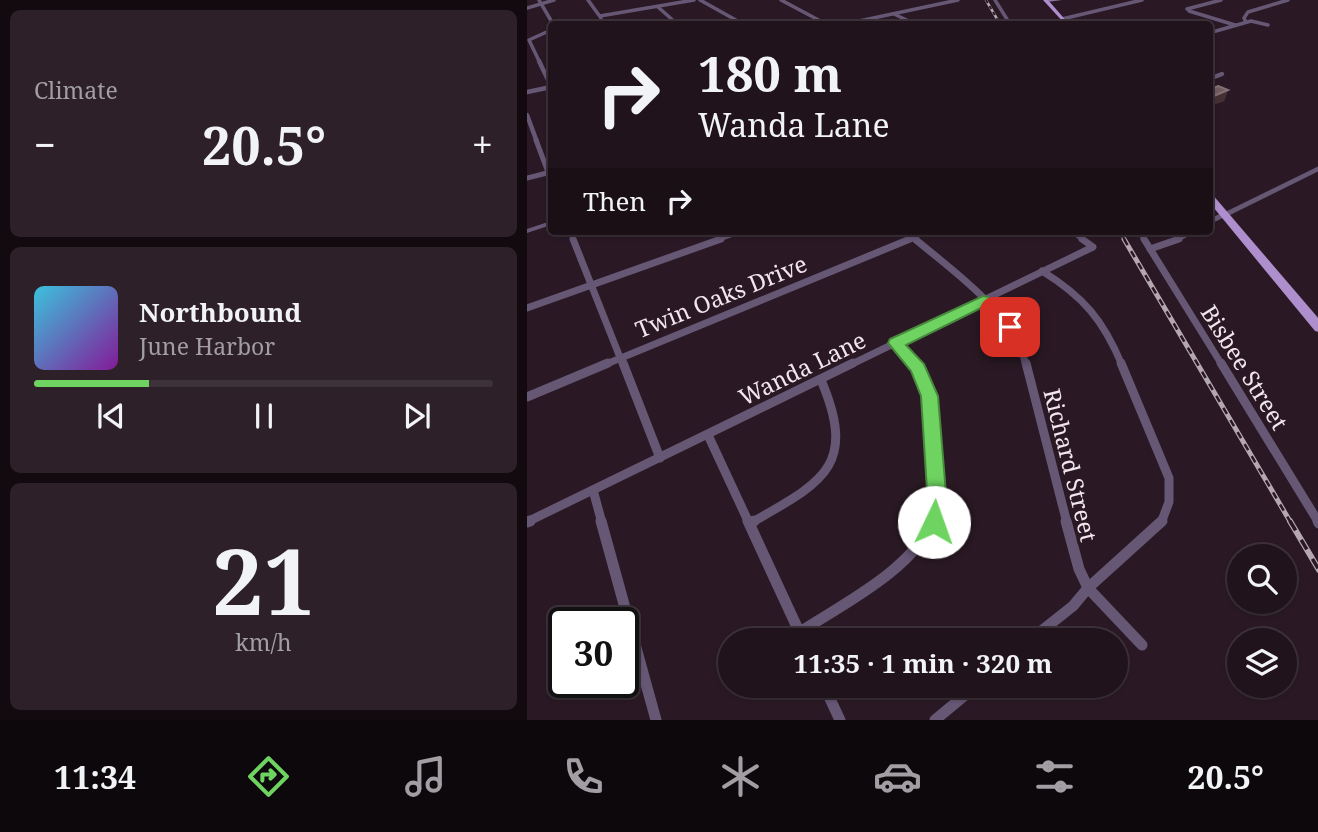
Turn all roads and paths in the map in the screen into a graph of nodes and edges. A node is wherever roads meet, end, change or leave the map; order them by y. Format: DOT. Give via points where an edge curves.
graph roads {
  1 [pos="554,0"];
  2 [pos="588,0"];
  3 [pos="694,0"];
  4 [pos="700,0"];
  5 [pos="781,0"];
  6 [pos="958,0"];
  7 [pos="995,0"];
  8 [pos="1061,0"];
  9 [pos="1142,0"];
  10 [pos="1221,0"];
  11 [pos="1288,0"];
  12 [pos="540,2"];
  13 [pos="1047,2"];
  14 [pos="658,6"];
  15 [pos="527,8"];
  16 [pos="894,14"];
  17 [pos="600,16"];
  18 [pos="551,21"];
  19 [pos="600,21"];
  20 [pos="674,21"];
  21 [pos="738,21"];
  22 [pos="820,21"];
  23 [pos="867,21"];
  24 [pos="908,21"];
  25 [pos="1008,21"];
  26 [pos="1063,21"];
  27 [pos="1068,21"];
  28 [pos="1246,22"];
  29 [pos="1268,24"];
  30 [pos="1235,25"];
  31 [pos="548,31"];
  32 [pos="1213,32"];
  33 [pos="1222,74"];
  34 [pos="1213,77"];
  35 [pos="548,80"];
  36 [pos="548,87"];
  37 [pos="527,92"];
  38 [pos="527,115"];
  39 [pos="548,167"];
  40 [pos="1318,168"];
  41 [pos="548,173"];
  42 [pos="527,178"];
  43 [pos="1213,201"];
  44 [pos="1223,215"];
  45 [pos="1213,220"];
  46 [pos="548,224"];
  47 [pos="527,230"];
  48 [pos="572,235"];
  49 [pos="732,235"];
  50 [pos="908,235"];
  51 [pos="911,235"];
  52 [pos="1076,235"];
  53 [pos="1142,235"];
  54 [pos="1185,235"];
  55 [pos="1151,249"];
  56 [pos="1042,271"];
  57 [pos="593,284"];
  58 [pos="983,301"];
  59 [pos="527,308"];
  60 [pos="1318,328"];
  61 [pos="896,343"];
  62 [pos="621,358"];
  63 [pos="821,380"];
  64 [pos="527,397"];
  65 [pos="708,435"];
  66 [pos="660,458"];
  67 [pos="593,489"];
  68 [pos="527,522"];
  69 [pos="750,523"];
  70 [pos="1318,523"];
  71 [pos="1088,588"];
  72 [pos="797,628"];
  73 [pos="812,628"];
  74 [pos="1045,628"];
  75 [pos="1142,645"];
  76 [pos="830,698"];
  77 [pos="962,698"];
  78 [pos="656,720"];
  79 [pos="840,720"];
  80 [pos="935,720"];
  1 -- 12 [label="street"];
  2 -- 17 [label="street"];
  3 -- 14 [label="street"];
  4 -- 21 [label="street"];
  5 -- 22 [label="street"];
  6 -- 16 [label="street"];
  7 -- 25 [label="street"];
  8 -- 13 [label="main road"];
  9 -- 27 [label="street"];
  10 -- 30 [label="street" via="1187,9"];
  11 -- 28 [label="street" via="1250,11 1244,16"];
  12 -- 15 [label="street"];
  12 -- 18 [label="street"];
  13 -- 26 [label="main road"];
  14 -- 17 [label="street"];
  14 -- 20 [label="street"];
  16 -- 23 [label="street"];
  16 -- 24 [label="street"];
  17 -- 19 [label="street"];
  28 -- 29 [label="street"];
  28 -- 30 [label="street"];
  30 -- 32 [label="street"];
  31 -- 35 [label="street" via="529,40"];
  33 -- 34 [label="street"];
  36 -- 37 [label="street"];
  38 -- 39 [label="street"];
  40 -- 44 [label="street"];
  41 -- 42 [label="street"];
  43 -- 44 [label="main road"];
  44 -- 45 [label="street"];
  44 -- 60 [label="main road"];
  46 -- 47 [label="street"];
  48 -- 57 [label="street"];
  49 -- 57 [label="street"];
  50 -- 62 [label="street, Twin Oaks Drive"];
  51 -- 58 [label="street, Richard Street"];
  52 -- 56 [label="street, Wanda Lane" via="1093,247"];
  53 -- 55 [label="street, Bisbee Street"];
  54 -- 55 [label="street"];
  55 -- 70 [label="street, Bisbee Street"];
  56 -- 58 [label="street, Wanda Lane"];
  56 -- 71 [label="street" via="1076,293 1100,320 1169,478 1163,520"];
  57 -- 59 [label="street"];
  57 -- 62 [label="street"];
  58 -- 61 [label="street, Wanda Lane"];
  58 -- 71 [label="street, Richard Street" via="1010,327 1020,344 1072,550"];
  61 -- 63 [label="street, Wanda Lane"];
  61 -- 73 [label="street" via="918,368 930,396 938,506 934,522 899,565"];
  62 -- 64 [label="street, Twin Oaks Drive"];
  62 -- 66 [label="street"];
  63 -- 65 [label="street, Wanda Lane"];
  63 -- 69 [label="street" via="837,425 833,460 816,483"];
  65 -- 66 [label="street, Wanda Lane"];
  65 -- 69 [label="street"];
  66 -- 67 [label="street, Wanda Lane"];
  67 -- 68 [label="street, Wanda Lane"];
  67 -- 78 [label="street"];
  69 -- 72 [label="street"];
  71 -- 74 [label="street"];
  71 -- 75 [label="street"];
  76 -- 79 [label="street"];
  77 -- 80 [label="street"];
}
